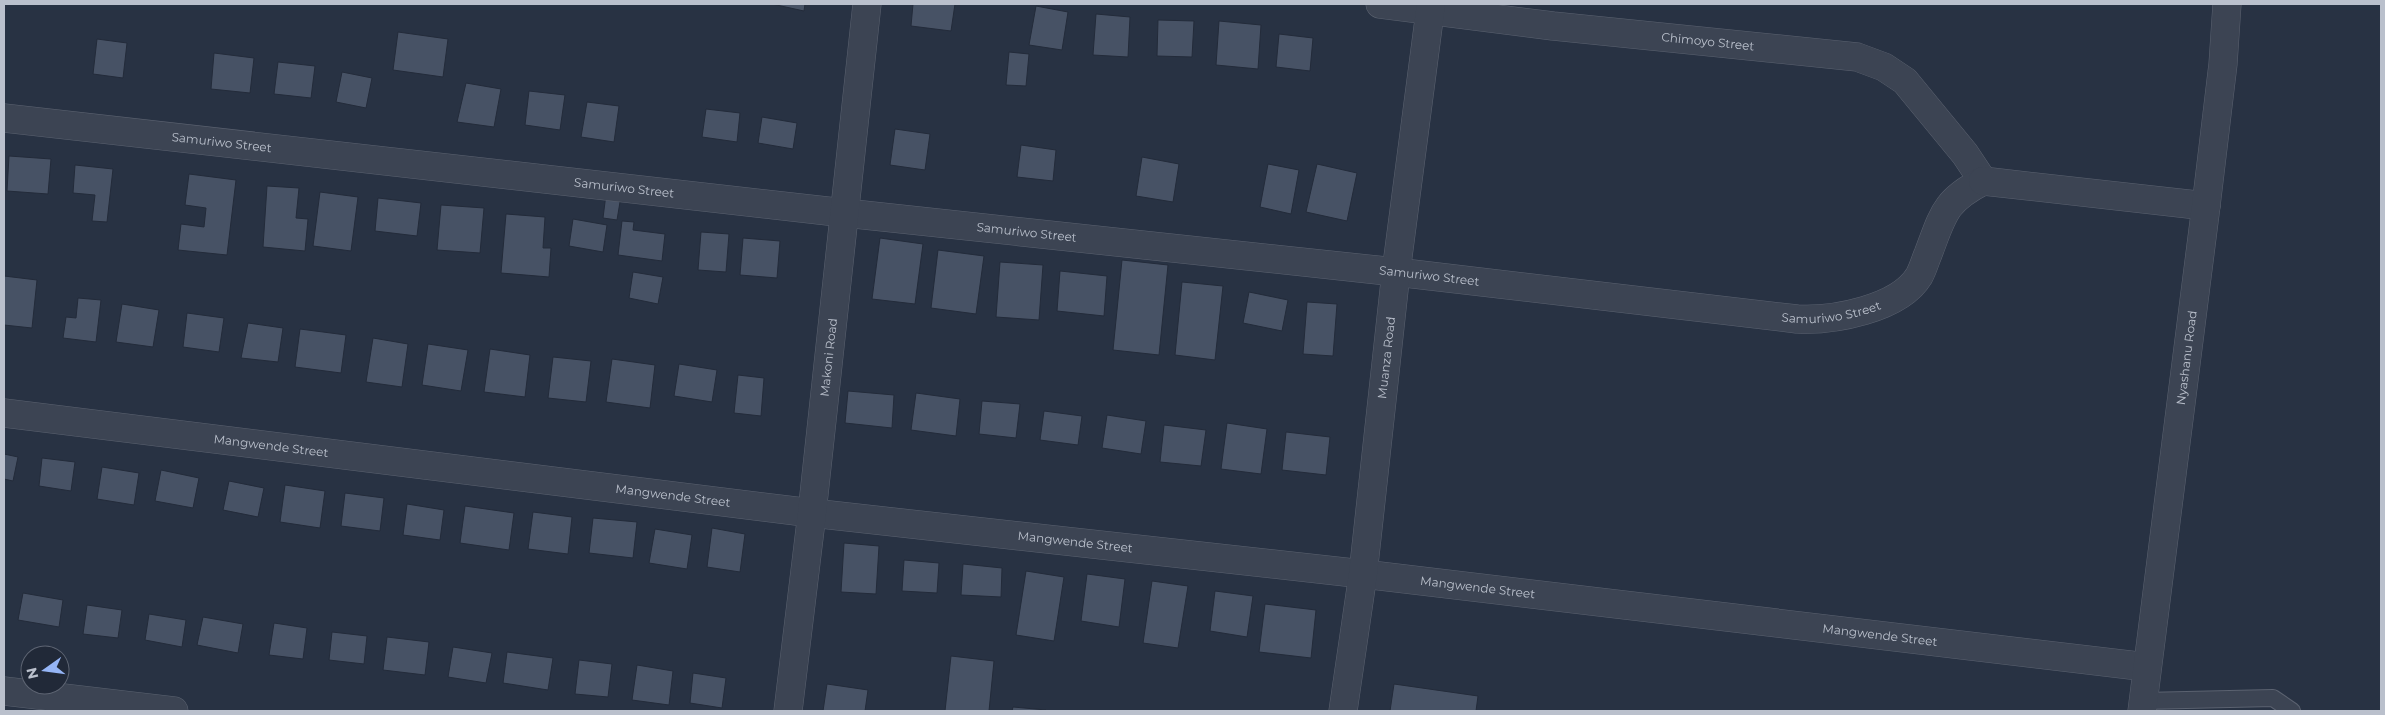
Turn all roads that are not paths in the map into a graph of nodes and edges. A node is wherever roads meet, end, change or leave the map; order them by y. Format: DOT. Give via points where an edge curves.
graph roads {
  1 [pos="867,4"];
  2 [pos="1380,4"];
  3 [pos="2227,4"];
  4 [pos="1431,7"];
  5 [pos="4,118"];
  6 [pos="1984,181"];
  7 [pos="2206,206"];
  8 [pos="844,213"];
  9 [pos="1396,272"];
  10 [pos="4,413"];
  11 [pos="812,513"];
  12 [pos="1363,574"];
  13 [pos="2148,667"];
  14 [pos="4,691"];
  15 [pos="2142,706"];
  16 [pos="174,711"];
  17 [pos="788,711"];
  18 [pos="1343,711"];
  19 [pos="2292,711"];
  1 -- 8 [label="street, Makoni Road"];
  2 -- 4 [label="street, Chimoyo Street"];
  3 -- 7 [label="street, Nyashanu Road"];
  4 -- 6 [label="street, Chimoyo Street" via="1553,26 1857,57 1884,67 1905,81"];
  4 -- 9 [label="street, Muanza Road"];
  5 -- 8 [label="street, Samuriwo Street"];
  6 -- 7 [label="street"];
  6 -- 9 [label="street, Samuriwo Street" via="1958,196 1945,209 1920,275 1909,289 1897,297 1841,317 1797,319"];
  7 -- 13 [label="street, Nyashanu Road"];
  8 -- 9 [label="street, Samuriwo Street"];
  8 -- 11 [label="street, Makoni Road"];
  9 -- 12 [label="street, Muanza Road"];
  10 -- 11 [label="street, Mangwende Street"];
  11 -- 12 [label="street, Mangwende Street"];
  11 -- 17 [label="street, Makoni Road"];
  12 -- 13 [label="street, Mangwende Street"];
  12 -- 18 [label="street, Muanza Road"];
  13 -- 15 [label="street, Nyashanu Road"];
  14 -- 16 [label="street"];
  15 -- 19 [label="lane" via="2273,698"];
}
